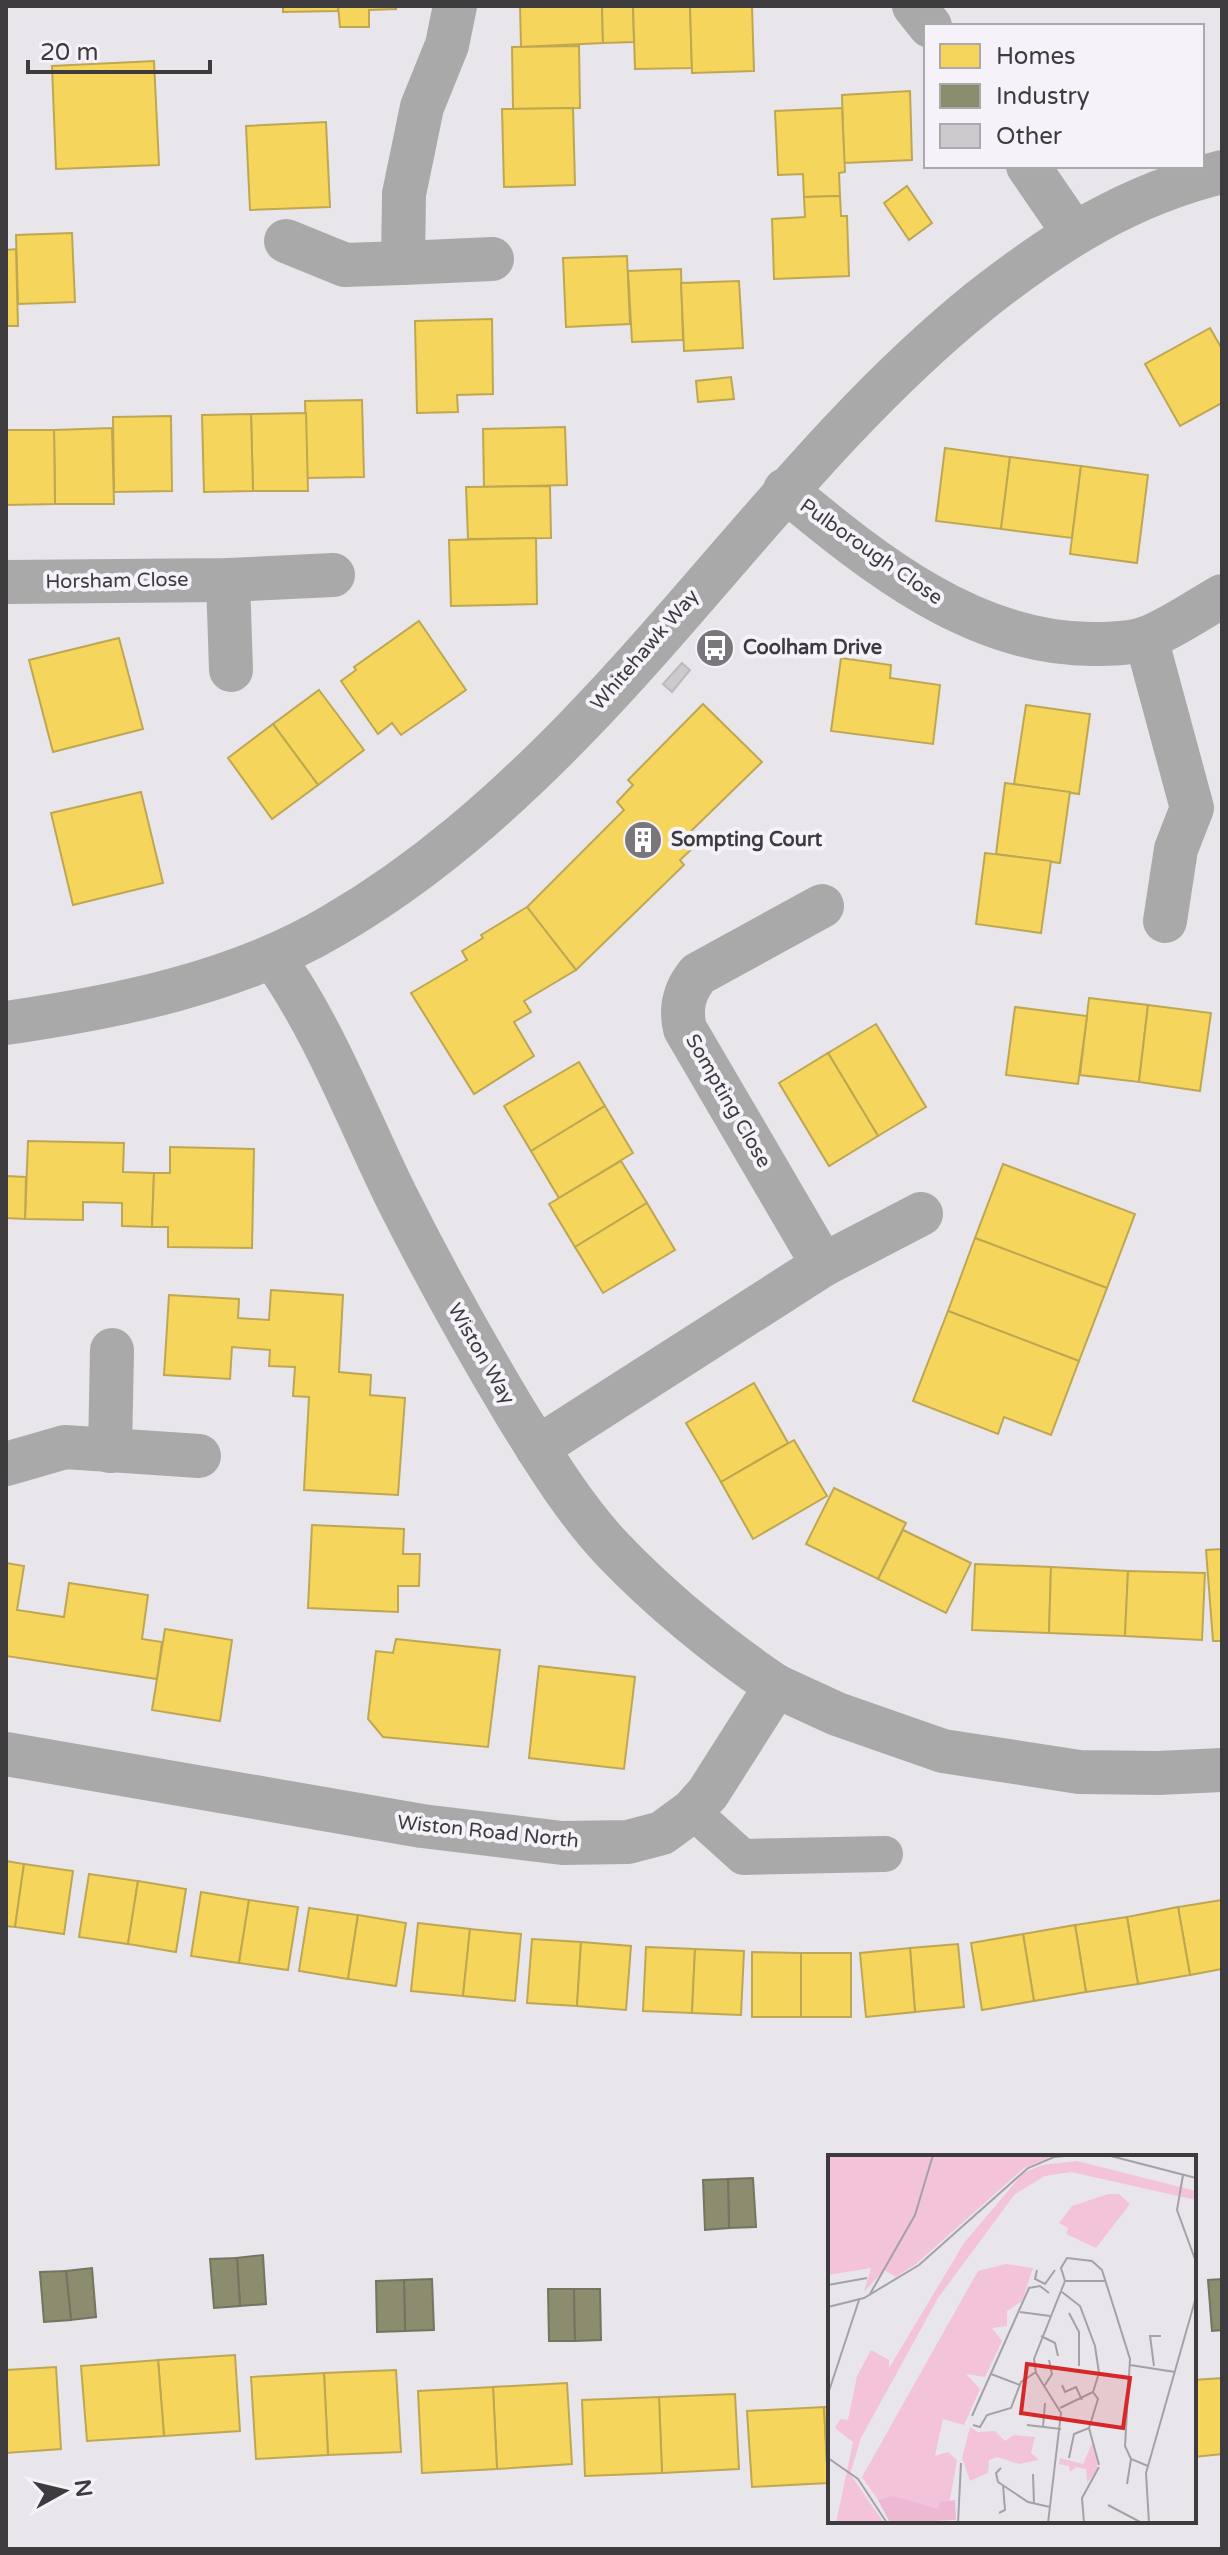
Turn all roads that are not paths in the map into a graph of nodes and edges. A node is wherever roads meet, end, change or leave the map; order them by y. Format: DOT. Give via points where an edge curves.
graph roads {
  1 [pos="455,6"];
  2 [pos="914,6"];
  3 [pos="928,24"];
  4 [pos="1029,168"];
  5 [pos="1222,172"];
  6 [pos="1074,233"];
  7 [pos="286,241"];
  8 [pos="492,259"];
  9 [pos="403,263"];
  10 [pos="785,490"];
  11 [pos="333,575"];
  12 [pos="228,580"];
  13 [pos="6,582"];
  14 [pos="1222,596"];
  15 [pos="1146,638"];
  16 [pos="231,670"];
  17 [pos="1207,811"];
  18 [pos="822,906"];
  19 [pos="1165,921"];
  20 [pos="273,957"];
  21 [pos="6,1023"];
  22 [pos="921,1214"];
  23 [pos="823,1265"];
  24 [pos="112,1350"];
  25 [pos="537,1448"];
  26 [pos="110,1451"];
  27 [pos="199,1456"];
  28 [pos="6,1464"];
  29 [pos="776,1686"];
  30 [pos="6,1754"];
  31 [pos="1222,1770"];
  32 [pos="692,1811"];
  33 [pos="885,1854"];
  1 -- 9 [label="street" via="447,45 422,107 404,194"];
  2 -- 3 [label="street"];
  4 -- 6 [label="street"];
  5 -- 6 [label="street, Whitehawk Way" via="1146,195"];
  6 -- 10 [label="street, Whitehawk Way" via="938,335"];
  7 -- 9 [label="street" via="345,265"];
  8 -- 9 [label="street"];
  10 -- 15 [label="street, Pulborough Close" via="915,588 995,626 1069,644"];
  10 -- 20 [label="street, Whitehawk Way" via="578,726 503,800 391,888"];
  11 -- 12 [label="street, Horsham Close"];
  12 -- 13 [label="street, Horsham Close"];
  12 -- 16 [label="street"];
  14 -- 15 [label="street, Pulborough Close"];
  15 -- 17 [label="street"];
  17 -- 19 [label="street" via="1176,849"];
  18 -- 23 [label="street, Sompting Close" via="698,974 682,1010 685,1029"];
  20 -- 21 [label="street, Whitehawk Way" via="145,997"];
  20 -- 25 [label="street, Wiston Way" via="299,992 459,1320"];
  22 -- 23 [label="street"];
  23 -- 25 [label="street"];
  24 -- 26 [label="street"];
  25 -- 29 [label="street, Wiston Way" via="611,1548 674,1609"];
  26 -- 27 [label="street"];
  26 -- 28 [label="street" via="65,1447"];
  29 -- 31 [label="street" via="943,1751 1079,1772"];
  29 -- 32 [label="street, Wiston Road North"];
  30 -- 32 [label="street, Wiston Road North" via="422,1826 562,1843 628,1842 662,1833"];
  32 -- 33 [label="lane" via="743,1857"];
}
